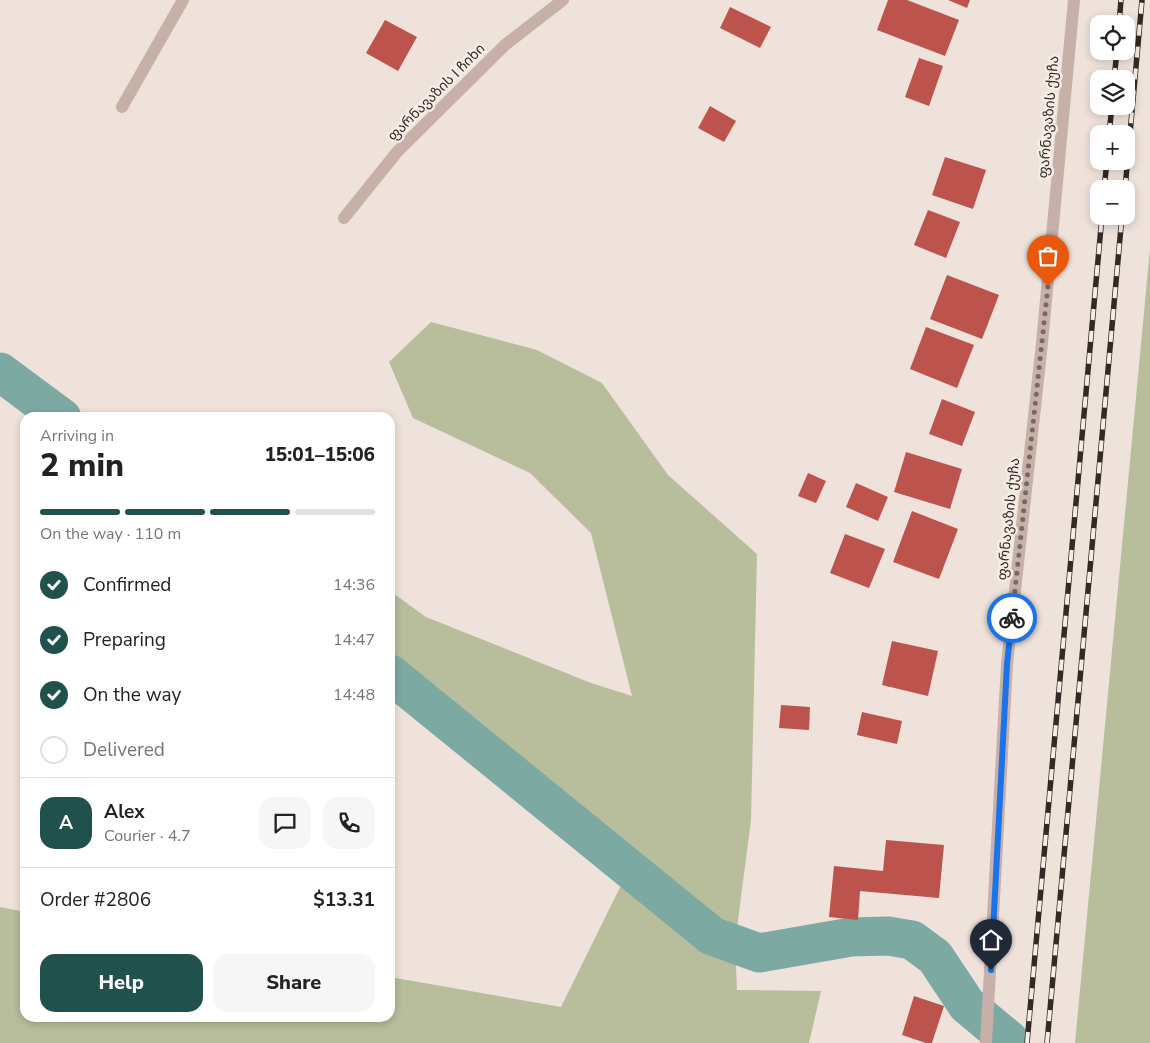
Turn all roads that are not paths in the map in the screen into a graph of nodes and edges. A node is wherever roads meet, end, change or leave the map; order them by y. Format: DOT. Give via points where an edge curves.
graph roads {
  1 [pos="183,0"];
  2 [pos="563,0"];
  3 [pos="1074,0"];
  4 [pos="122,107"];
  5 [pos="344,218"];
  6 [pos="986,1043"];
  1 -- 4 [label="street"];
  2 -- 5 [label="street, ფარნავაზის I ჩიხი" via="505,45 397,152"];
  3 -- 6 [label="street, ფარნავაზის ქუჩა" via="1042,343 1007,664"];
}
